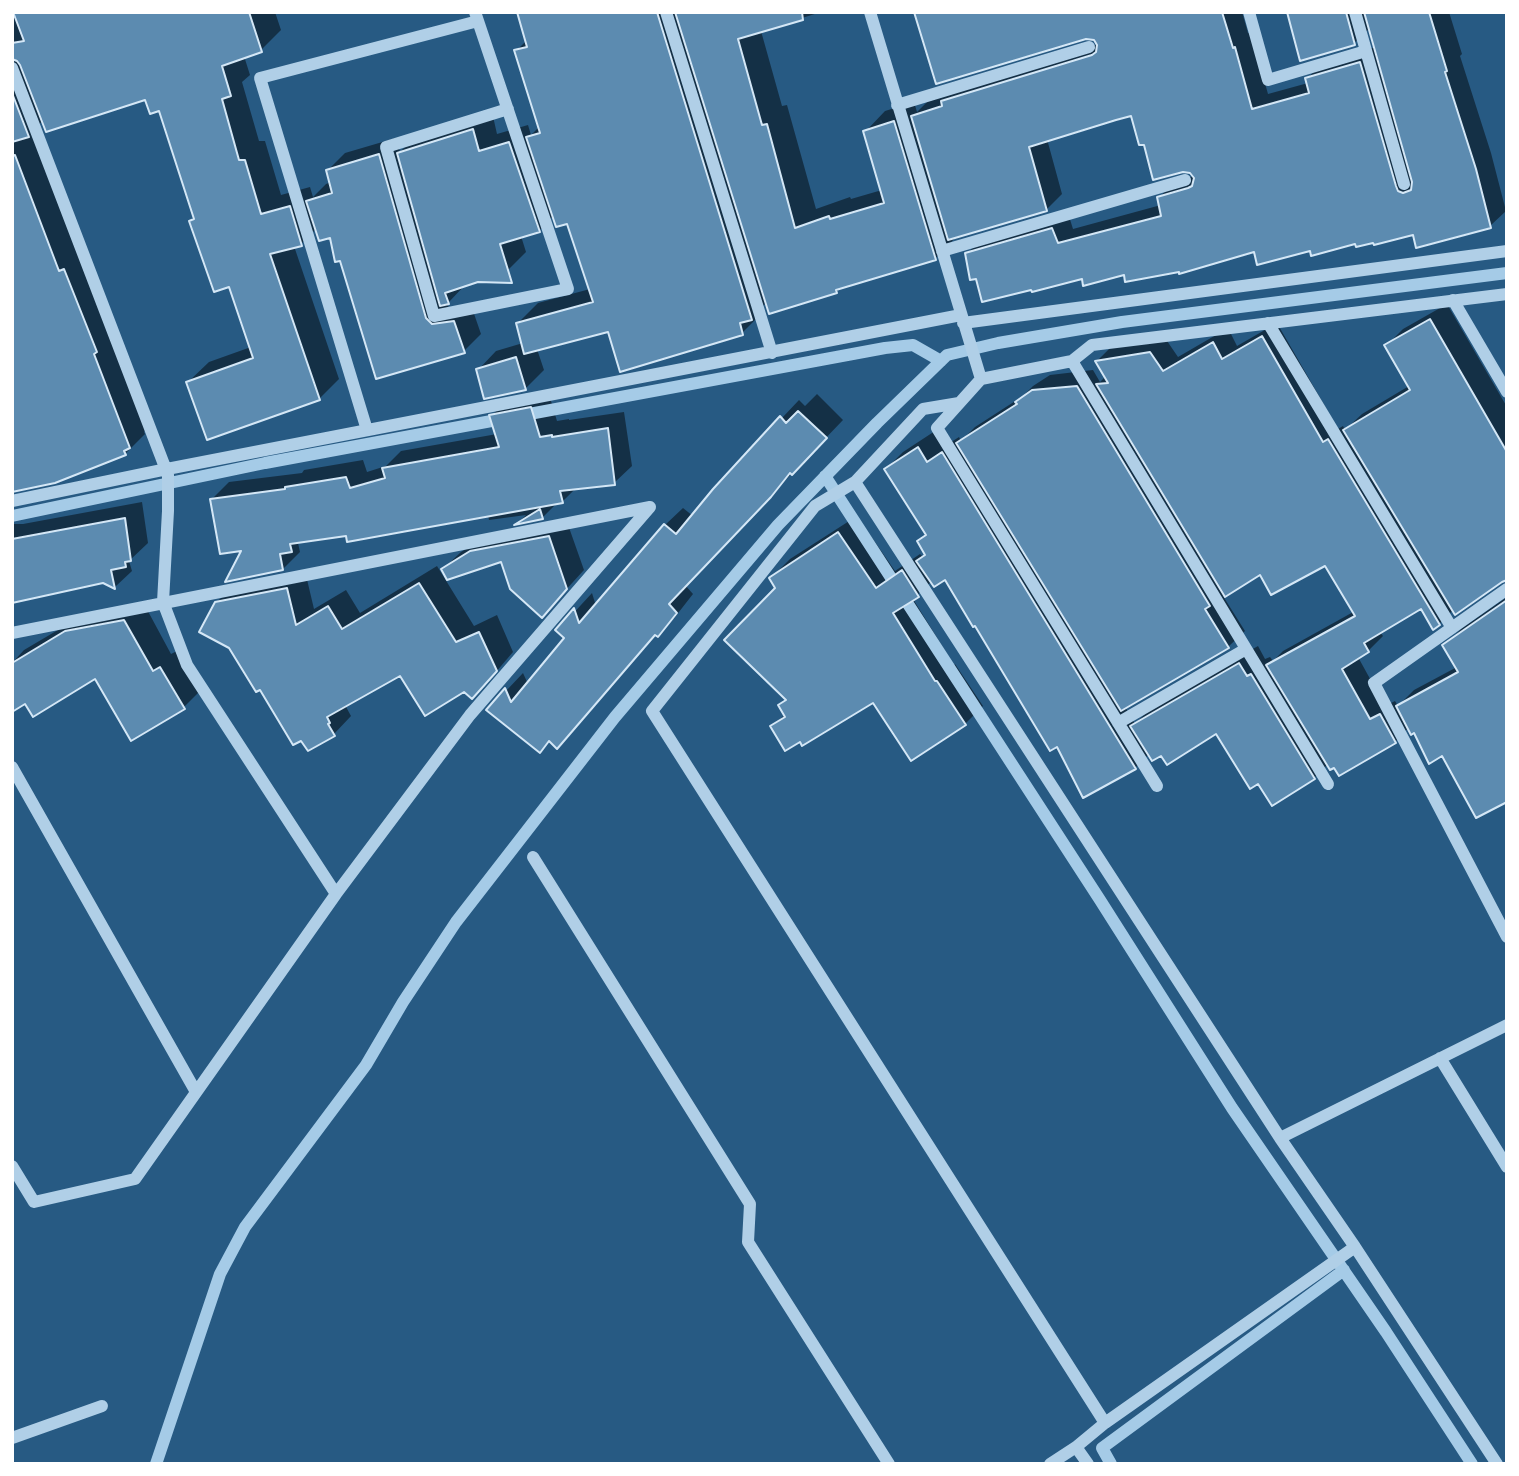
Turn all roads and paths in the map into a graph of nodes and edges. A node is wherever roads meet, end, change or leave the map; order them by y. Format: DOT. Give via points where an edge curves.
graph roads {
  1 [pos="666,12"];
  2 [pos="870,12"];
  3 [pos="1249,12"];
  4 [pos="1355,12"];
  5 [pos="477,17"];
  6 [pos="1089,47"];
  7 [pos="1366,51"];
  8 [pos="12,68"];
  9 [pos="897,105"];
  10 [pos="508,109"];
  11 [pos="1185,180"];
  12 [pos="1404,184"];
  13 [pos="942,251"];
  14 [pos="1507,251"];
  15 [pos="1507,294"];
  16 [pos="1453,300"];
  17 [pos="1268,323"];
  18 [pos="964,324"];
  19 [pos="772,353"];
  20 [pos="1072,362"];
  21 [pos="981,379"];
  22 [pos="1507,392"];
  23 [pos="959,403"];
  24 [pos="367,430"];
  25 [pos="167,472"];
  26 [pos="851,484"];
  27 [pos="12,501"];
  28 [pos="1505,593"];
  29 [pos="163,602"];
  30 [pos="1452,628"];
  31 [pos="12,633"];
  32 [pos="1246,649"];
  33 [pos="1118,723"];
  34 [pos="12,767"];
  35 [pos="1328,784"];
  36 [pos="1157,786"];
  37 [pos="533,857"];
  38 [pos="336,894"];
  39 [pos="1507,937"];
  40 [pos="1507,1025"];
  41 [pos="1440,1058"];
  42 [pos="196,1092"];
  43 [pos="1280,1138"];
  44 [pos="12,1166"];
  45 [pos="1507,1167"];
  46 [pos="1351,1250"];
  47 [pos="102,1406"];
  48 [pos="1105,1423"];
  49 [pos="12,1438"];
  50 [pos="1076,1447"];
  51 [pos="889,1464"];
  52 [pos="1050,1464"];
  53 [pos="1088,1464"];
  54 [pos="1497,1464"];
  1 -- 19 [label="street"];
  2 -- 9 [label="street"];
  3 -- 7 [label="street" via="1268,80"];
  4 -- 7 [label="street"];
  5 -- 10 [label="street"];
  5 -- 24 [label="street" via="260,78"];
  6 -- 9 [label="street"];
  7 -- 12 [label="street"];
  8 -- 25 [label="street"];
  9 -- 13 [label="street"];
  10 -- 10 [label="street" via="568,289 434,316 387,147"];
  11 -- 13 [label="street"];
  13 -- 18 [label="street"];
  14 -- 18 [label="street"];
  15 -- 16 [label="street"];
  16 -- 17 [label="street"];
  16 -- 22 [label="street"];
  17 -- 20 [label="street" via="1092,345"];
  17 -- 30 [label="street"];
  18 -- 19 [label="street"];
  18 -- 21 [label="street"];
  19 -- 24 [label="street"];
  20 -- 21 [label="street"];
  20 -- 32 [label="street"];
  21 -- 23 [label="street"];
  23 -- 26 [label="street" via="923,409"];
  23 -- 33 [label="street" via="937,428"];
  24 -- 25 [label="street"];
  25 -- 27 [label="street"];
  25 -- 29 [label="street"];
  26 -- 43 [label="street"];
  26 -- 48 [label="street" via="816,506 652,711"];
  28 -- 30 [label="street"];
  29 -- 31 [label="street"];
  29 -- 38 [label="street" via="187,665"];
  29 -- 38 [label="street" via="650,507 470,715"];
  30 -- 39 [label="street" via="1374,683"];
  32 -- 33 [label="street"];
  32 -- 35 [label="street"];
  33 -- 36 [label="street"];
  34 -- 42 [label="street"];
  37 -- 51 [label="street" via="750,1204 748,1242"];
  38 -- 42 [label="street"];
  40 -- 41 [label="street"];
  41 -- 43 [label="street"];
  41 -- 45 [label="street"];
  42 -- 44 [label="street" via="135,1179 34,1202"];
  43 -- 46 [label="street"];
  46 -- 48 [label="street"];
  46 -- 54 [label="street"];
  47 -- 49 [label="street"];
  48 -- 50 [label="street"];
  50 -- 52 [label="street"];
  50 -- 53 [label="street"];
}
